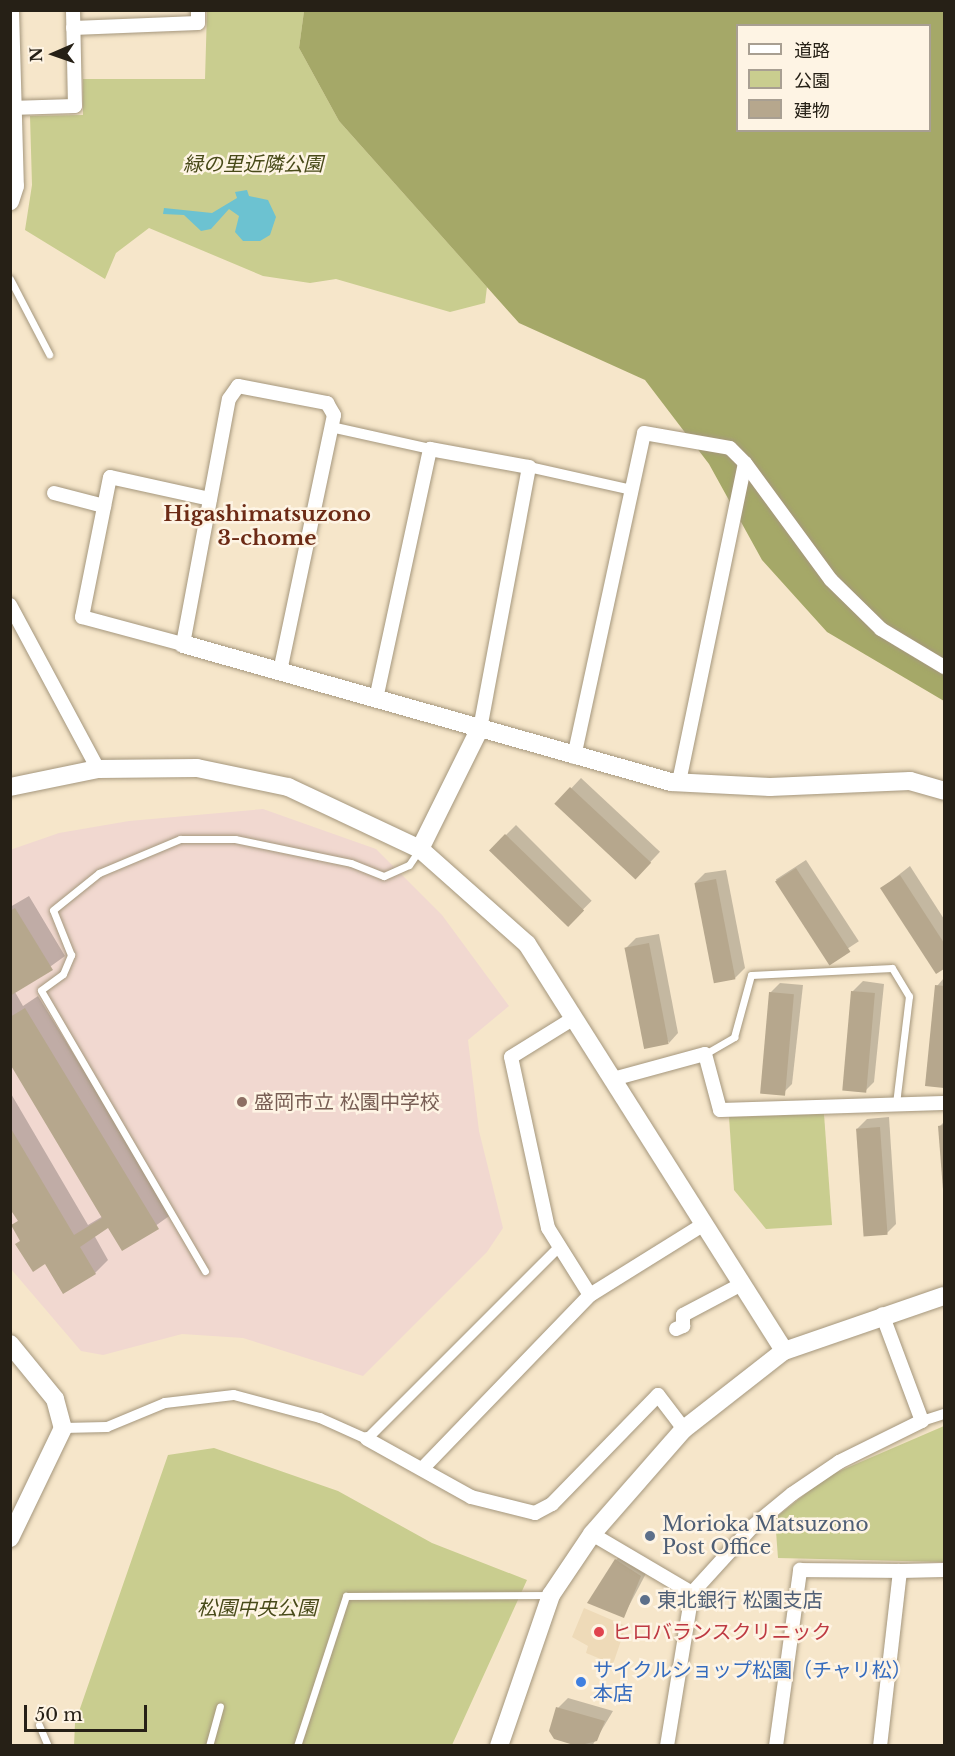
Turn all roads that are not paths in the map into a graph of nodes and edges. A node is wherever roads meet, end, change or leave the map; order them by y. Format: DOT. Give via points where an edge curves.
graph roads {
  1 [pos="73,10"];
  2 [pos="198,10"];
  3 [pos="10,11"];
  4 [pos="73,28"];
  5 [pos="13,108"];
  6 [pos="10,201"];
  7 [pos="10,279"];
  8 [pos="49,354"];
  9 [pos="331,427"];
  10 [pos="430,449"];
  11 [pos="744,463"];
  12 [pos="529,467"];
  13 [pos="632,490"];
  14 [pos="54,494"];
  15 [pos="210,499"];
  16 [pos="104,506"];
  17 [pos="10,605"];
  18 [pos="183,644"];
  19 [pos="945,667"];
  20 [pos="280,671"];
  21 [pos="375,699"];
  22 [pos="480,728"];
  23 [pos="574,757"];
  24 [pos="98,769"];
  25 [pos="679,783"];
  26 [pos="10,787"];
  27 [pos="945,791"];
  28 [pos="420,849"];
  29 [pos="574,1018"];
  30 [pos="705,1053"];
  31 [pos="613,1079"];
  32 [pos="945,1103"];
  33 [pos="896,1104"];
  34 [pos="705,1224"];
  35 [pos="560,1246"];
  36 [pos="205,1271"];
  37 [pos="740,1285"];
  38 [pos="590,1294"];
  39 [pos="945,1296"];
  40 [pos="882,1314"];
  41 [pos="676,1329"];
  42 [pos="10,1344"];
  43 [pos="784,1351"];
  44 [pos="945,1414"];
  45 [pos="922,1421"];
  46 [pos="63,1428"];
  47 [pos="684,1428"];
  48 [pos="367,1439"];
  49 [pos="422,1469"];
  50 [pos="592,1534"];
  51 [pos="10,1538"];
  52 [pos="945,1570"];
  53 [pos="900,1571"];
  54 [pos="692,1593"];
  55 [pos="551,1595"];
  56 [pos="220,1706"];
  57 [pos="39,1725"];
  58 [pos="501,1745"];
  59 [pos="48,1746"];
  60 [pos="209,1746"];
  61 [pos="297,1746"];
  62 [pos="668,1746"];
  63 [pos="776,1746"];
  64 [pos="880,1746"];
  1 -- 4 [label="street"];
  2 -- 4 [label="street" via="198,23"];
  3 -- 5 [label="street"];
  4 -- 5 [label="street" via="75,106"];
  5 -- 6 [label="street"];
  7 -- 8 [label="lane"];
  9 -- 10 [label="street"];
  9 -- 15 [label="street" via="334,415 327,403 238,386 230,399"];
  9 -- 20 [label="street"];
  10 -- 12 [label="street"];
  10 -- 21 [label="street"];
  11 -- 13 [label="street" via="730,448 644,433"];
  11 -- 19 [label="street" via="831,580 881,629"];
  11 -- 25 [label="street"];
  12 -- 13 [label="street"];
  12 -- 22 [label="street"];
  13 -- 23 [label="street"];
  14 -- 16 [label="street"];
  15 -- 16 [label="street" via="110,477"];
  15 -- 18 [label="street"];
  16 -- 18 [label="street" via="82,617"];
  17 -- 24 [label="street"];
  18 -- 20 [label="street"];
  20 -- 21 [label="street"];
  21 -- 22 [label="street"];
  22 -- 23 [label="street"];
  22 -- 28 [label="street"];
  23 -- 25 [label="street"];
  24 -- 26 [label="street"];
  24 -- 28 [label="street" via="197,768 288,787"];
  25 -- 27 [label="street" via="771,787 910,781"];
  28 -- 29 [label="street" via="527,944"];
  28 -- 36 [label="lane" via="409,865 384,876 351,863 235,838 180,839 99,873 54,910 71,955 63,974 41,990"];
  29 -- 31 [label="street"];
  29 -- 35 [label="street" via="511,1057 548,1228"];
  30 -- 31 [label="street"];
  30 -- 33 [label="street" via="720,1110"];
  30 -- 33 [label="lane" via="734,1037 751,975 892,968 909,996"];
  31 -- 34 [label="street"];
  32 -- 33 [label="street"];
  34 -- 37 [label="street"];
  34 -- 38 [label="street"];
  35 -- 38 [label="street"];
  35 -- 48 [label="street"];
  37 -- 41 [label="street" via="684,1315 683,1326"];
  37 -- 43 [label="street"];
  38 -- 49 [label="street"];
  39 -- 40 [label="street"];
  40 -- 43 [label="street"];
  40 -- 45 [label="street"];
  42 -- 46 [label="street" via="55,1399"];
  43 -- 47 [label="street"];
  44 -- 45 [label="street"];
  45 -- 54 [label="street" via="839,1462 792,1494 752,1527"];
  46 -- 48 [label="street" via="107,1427 165,1403 234,1395 320,1418"];
  46 -- 51 [label="street"];
  47 -- 49 [label="street" via="658,1395 552,1504 536,1513 471,1497"];
  47 -- 50 [label="street"];
  48 -- 49 [label="street"];
  50 -- 54 [label="street"];
  50 -- 55 [label="street"];
  52 -- 53 [label="street"];
  53 -- 63 [label="street" via="800,1570"];
  53 -- 64 [label="street"];
  54 -- 62 [label="street"];
  55 -- 58 [label="street"];
  55 -- 61 [label="lane" via="346,1596"];
  56 -- 60 [label="lane"];
  57 -- 59 [label="lane"];
}
